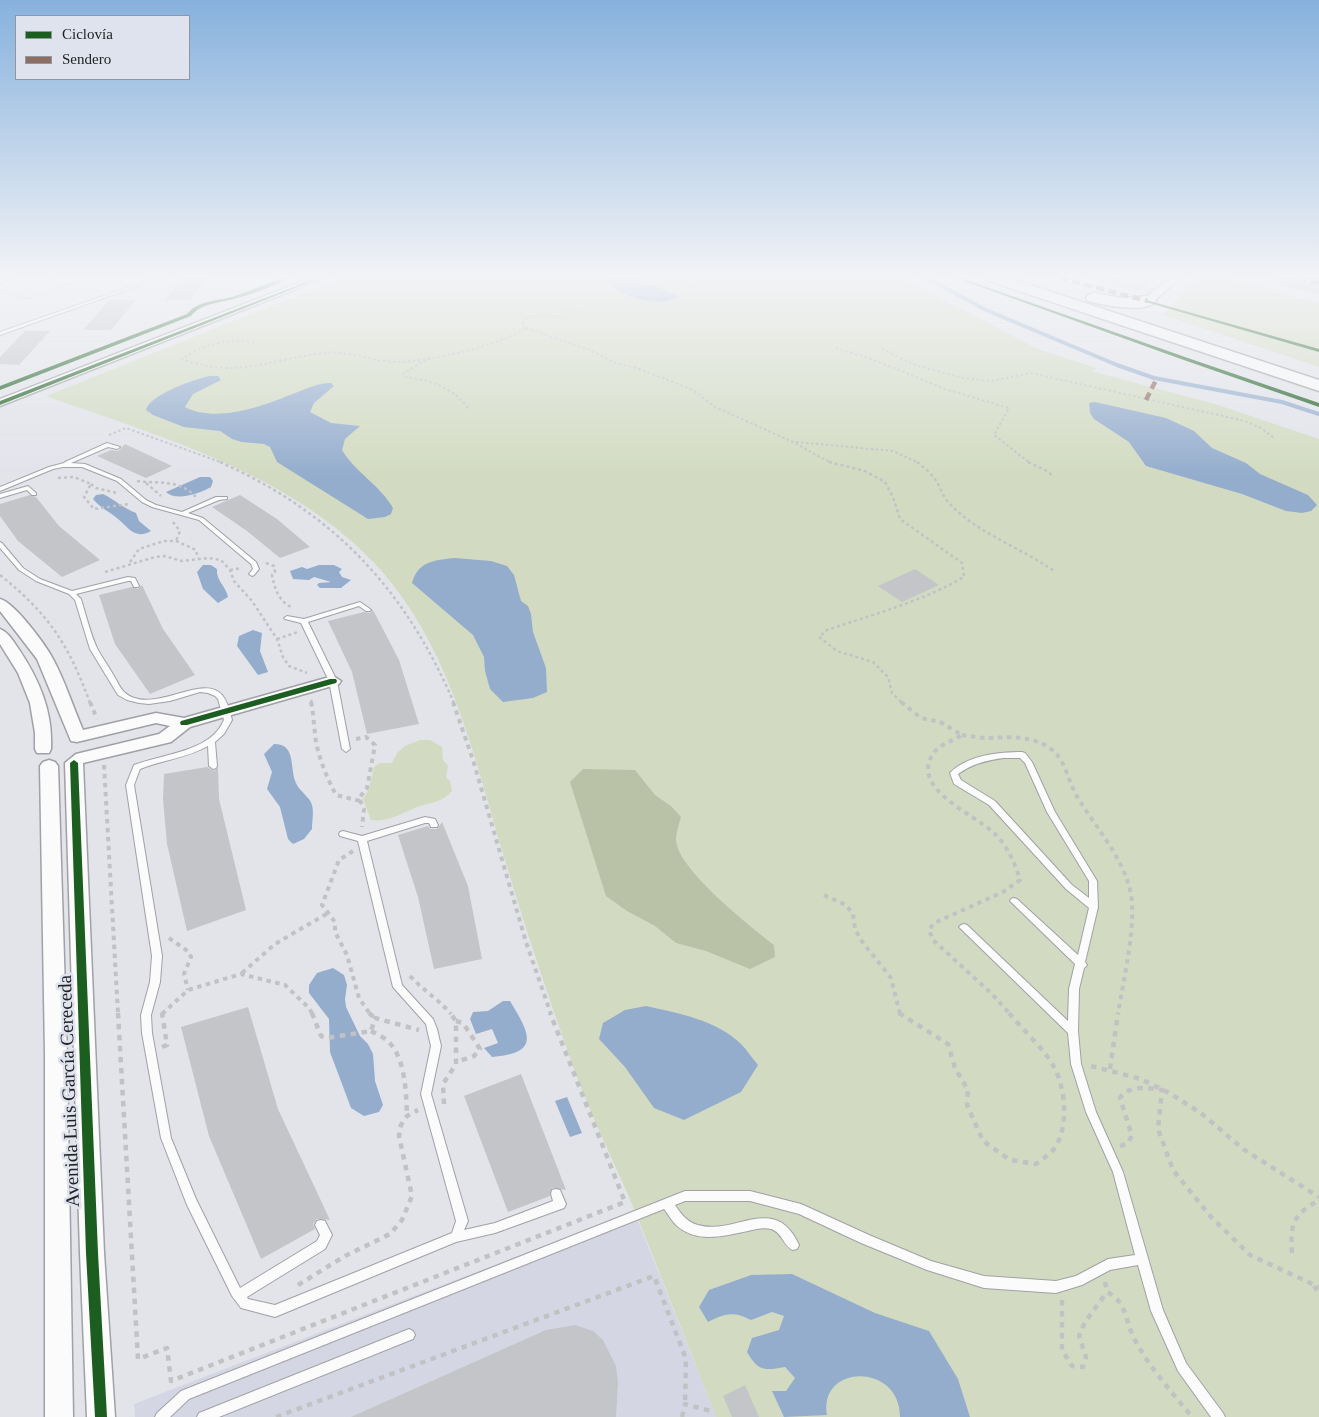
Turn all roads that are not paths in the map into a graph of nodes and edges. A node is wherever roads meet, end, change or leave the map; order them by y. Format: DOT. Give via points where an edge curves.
graph roads {
  1 [pos="131,344"];
  2 [pos="152,344"];
  3 [pos="1193,344"];
  4 [pos="1225,344"];
  5 [pos="1319,376"];
  6 [pos="1319,386"];
  7 [pos="0,395"];
  8 [pos="0,404"];
  9 [pos="117,447"];
  10 [pos="63,464"];
  11 [pos="0,489"];
  12 [pos="34,494"];
  13 [pos="0,496"];
  14 [pos="225,498"];
  15 [pos="184,513"];
  16 [pos="0,544"];
  17 [pos="252,574"];
  18 [pos="136,586"];
  19 [pos="71,593"];
  20 [pos="0,603"];
  21 [pos="368,610"];
  22 [pos="287,618"];
  23 [pos="306,624"];
  24 [pos="0,634"];
  25 [pos="330,674"];
  26 [pos="226,712"];
  27 [pos="184,723"];
  28 [pos="77,737"];
  29 [pos="211,740"];
  30 [pos="346,749"];
  31 [pos="46,758"];
  32 [pos="78,761"];
  33 [pos="213,766"];
  34 [pos="434,825"];
  35 [pos="343,834"];
  36 [pos="360,841"];
  37 [pos="1014,901"];
  38 [pos="1094,907"];
  39 [pos="964,927"];
  40 [pos="1082,965"];
  41 [pos="1073,1031"];
  42 [pos="556,1194"];
  43 [pos="667,1204"];
  44 [pos="321,1225"];
  45 [pos="456,1237"];
  46 [pos="793,1245"];
  47 [pos="1141,1259"];
  48 [pos="239,1296"];
  49 [pos="409,1335"];
  50 [pos="59,1417"];
  51 [pos="101,1417"];
  52 [pos="161,1417"];
  53 [pos="203,1417"];
  54 [pos="1219,1417"];
  1 -- 7 [label="street"];
  2 -- 8 [label="street"];
  3 -- 6 [label="highway"];
  4 -- 5 [label="highway"];
  9 -- 10 [label="lane" via="107,445"];
  10 -- 11 [label="lane"];
  10 -- 15 [label="lane" via="83,465 123,483 144,501"];
  12 -- 13 [label="lane" via="28,488"];
  14 -- 15 [label="lane"];
  15 -- 17 [label="lane" via="201,519 254,563 257,567"];
  16 -- 19 [label="lane" via="21,568 47,585"];
  18 -- 19 [label="lane" via="133,579 128,579"];
  19 -- 26 [label="lane" via="78,599 94,649 126,698 144,703 209,690 218,693"];
  20 -- 28 [label="street" via="45,658"];
  21 -- 23 [label="lane" via="360,604"];
  22 -- 23 [label="lane"];
  23 -- 25 [label="lane"];
  24 -- 31 [label="street, Avenida Luis García Cereceda" via="32,684 45,730"];
  25 -- 26 [label="street"];
  25 -- 30 [label="lane"];
  26 -- 27 [label="street"];
  26 -- 29 [label="lane" via="228,720 225,727"];
  27 -- 28 [label="street" via="156,718"];
  27 -- 32 [label="street" via="165,738"];
  28 -- 31 [label="street" via="61,738"];
  28 -- 32 [label="street, Avenida Luis García Cereceda" via="84,739 89,747"];
  29 -- 33 [label="lane"];
  29 -- 48 [label="lane" via="194,751 149,761 137,767 130,785 157,956 146,1015 166,1138 191,1201"];
  31 -- 32 [label="street" via="57,767"];
  31 -- 50 [label="street, Avenida Luis García Cereceda" via="56,1055"];
  32 -- 51 [label="street, Avenida Luis García Cereceda" via="92,1253"];
  34 -- 36 [label="lane" via="432,821 425,820"];
  35 -- 36 [label="lane"];
  36 -- 45 [label="lane" via="398,987 430,1022 432,1029 436,1046 426,1094 462,1221"];
  37 -- 40 [label="lane"];
  38 -- 38 [label="lane" via="1093,881 1051,812 1022,755 1008,754 968,762 954,773 957,782 992,803 1069,886"];
  38 -- 40 [label="lane"];
  39 -- 41 [label="lane"];
  40 -- 41 [label="lane" via="1074,989"];
  41 -- 47 [label="lane" via="1076,1064 1091,1112 1118,1172"];
  42 -- 45 [label="lane" via="560,1204 495,1228"];
  43 -- 46 [label="lane" via="682,1224 693,1231 716,1232 769,1224 781,1229"];
  43 -- 47 [label="lane" via="685,1196 750,1196 801,1209 906,1256 984,1282 1056,1287 1078,1282 1102,1268"];
  43 -- 52 [label="lane" via="185,1395"];
  44 -- 48 [label="lane" via="326,1235 321,1245"];
  45 -- 48 [label="lane" via="275,1312 245,1304"];
  47 -- 54 [label="lane" via="1157,1311 1182,1367"];
  49 -- 53 [label="lane"];
}
